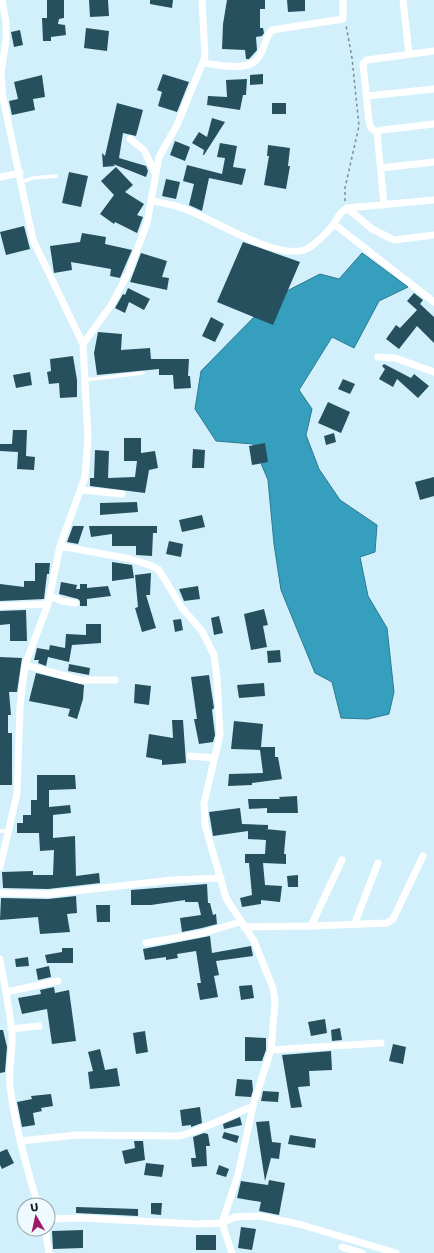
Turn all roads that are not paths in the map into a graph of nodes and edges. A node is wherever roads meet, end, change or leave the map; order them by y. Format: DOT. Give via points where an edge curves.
graph roads {
  1 [pos="2,0"];
  2 [pos="202,0"];
  3 [pos="343,0"];
  4 [pos="403,0"];
  5 [pos="434,51"];
  6 [pos="409,54"];
  7 [pos="203,63"];
  8 [pos="1,85"];
  9 [pos="434,89"];
  10 [pos="367,96"];
  11 [pos="434,124"];
  12 [pos="377,132"];
  13 [pos="130,139"];
  14 [pos="434,162"];
  15 [pos="381,168"];
  16 [pos="20,173"];
  17 [pos="155,173"];
  18 [pos="56,176"];
  19 [pos="0,177"];
  20 [pos="21,182"];
  21 [pos="434,200"];
  22 [pos="152,201"];
  23 [pos="384,205"];
  24 [pos="347,208"];
  25 [pos="334,224"];
  26 [pos="434,235"];
  27 [pos="434,302"];
  28 [pos="83,344"];
  29 [pos="378,357"];
  30 [pos="434,372"];
  31 [pos="143,373"];
  32 [pos="84,380"];
  33 [pos="81,490"];
  34 [pos="122,494"];
  35 [pos="60,546"];
  36 [pos="50,596"];
  37 [pos="75,603"];
  38 [pos="48,604"];
  39 [pos="0,606"];
  40 [pos="26,666"];
  41 [pos="115,680"];
  42 [pos="190,756"];
  43 [pos="214,758"];
  44 [pos="0,831"];
  45 [pos="8,831"];
  46 [pos="423,856"];
  47 [pos="342,860"];
  48 [pos="378,863"];
  49 [pos="0,867"];
  50 [pos="221,878"];
  51 [pos="0,893"];
  52 [pos="242,924"];
  53 [pos="354,925"];
  54 [pos="311,926"];
  55 [pos="146,943"];
  56 [pos="0,960"];
  57 [pos="58,981"];
  58 [pos="6,992"];
  59 [pos="39,1026"];
  60 [pos="11,1029"];
  61 [pos="381,1043"];
  62 [pos="272,1050"];
  63 [pos="253,1106"];
  64 [pos="20,1141"];
  65 [pos="36,1197"];
  66 [pos="56,1219"];
  67 [pos="222,1223"];
  68 [pos="46,1237"];
  69 [pos="342,1247"];
  70 [pos="49,1253"];
  71 [pos="232,1253"];
  72 [pos="362,1253"];
  73 [pos="396,1253"];
  1 -- 8 [label="street" via="6,35"];
  2 -- 7 [label="street"];
  3 -- 7 [label="street" via="343,19 272,30 259,58 248,66"];
  4 -- 6 [label="street"];
  5 -- 6 [label="street"];
  6 -- 10 [label="street" via="365,61 363,68"];
  7 -- 17 [label="street" via="193,81 177,125 159,157"];
  8 -- 16 [label="street"];
  9 -- 10 [label="street"];
  10 -- 12 [label="street" via="368,120 371,128"];
  11 -- 12 [label="street"];
  12 -- 15 [label="street"];
  13 -- 17 [label="street" via="144,150"];
  14 -- 15 [label="street"];
  15 -- 23 [label="street"];
  16 -- 19 [label="street"];
  16 -- 20 [label="street"];
  17 -- 22 [label="street"];
  18 -- 20 [label="lane"];
  20 -- 28 [label="street" via="33,240"];
  21 -- 23 [label="street"];
  22 -- 25 [label="street" via="189,210 280,251 291,252 308,248"];
  22 -- 28 [label="street" via="129,271 112,304"];
  23 -- 24 [label="street"];
  24 -- 25 [label="street" via="340,212"];
  24 -- 26 [label="street" via="372,229 394,240"];
  25 -- 27 [label="street"];
  28 -- 32 [label="street"];
  29 -- 30 [label="street" via="395,358"];
  31 -- 32 [label="lane"];
  32 -- 33 [label="street" via="88,439 86,477"];
  33 -- 34 [label="street"];
  33 -- 35 [label="street"];
  35 -- 36 [label="street"];
  35 -- 43 [label="street" via="131,559 152,566 163,574 182,608 202,631 214,655 220,722"];
  36 -- 37 [label="street"];
  36 -- 38 [label="street"];
  38 -- 39 [label="street"];
  38 -- 40 [label="street"];
  40 -- 41 [label="street" via="80,680"];
  40 -- 45 [label="street" via="20,706 17,794"];
  42 -- 43 [label="street"];
  43 -- 50 [label="street" via="203,815 208,840"];
  44 -- 45 [label="lane"];
  45 -- 49 [label="street"];
  46 -- 53 [label="street" via="394,919 382,924"];
  47 -- 54 [label="street"];
  48 -- 53 [label="street"];
  50 -- 51 [label="street" via="173,880 48,894"];
  50 -- 52 [label="street" via="226,898"];
  52 -- 54 [label="street"];
  52 -- 55 [label="street"];
  52 -- 62 [label="street" via="254,941 273,988 275,1002"];
  53 -- 54 [label="street"];
  56 -- 58 [label="street"];
  57 -- 58 [label="street"];
  58 -- 60 [label="street"];
  59 -- 60 [label="street"];
  60 -- 64 [label="street" via="10,1084"];
  61 -- 62 [label="street"];
  62 -- 63 [label="street"];
  63 -- 64 [label="street" via="180,1136 77,1135"];
  63 -- 67 [label="street" via="238,1175"];
  64 -- 65 [label="street"];
  66 -- 67 [label="street"];
  67 -- 71 [label="street"];
  67 -- 73 [label="street" via="235,1217 259,1216 299,1224"];
  68 -- 70 [label="street"];
  69 -- 72 [label="street"];
}
